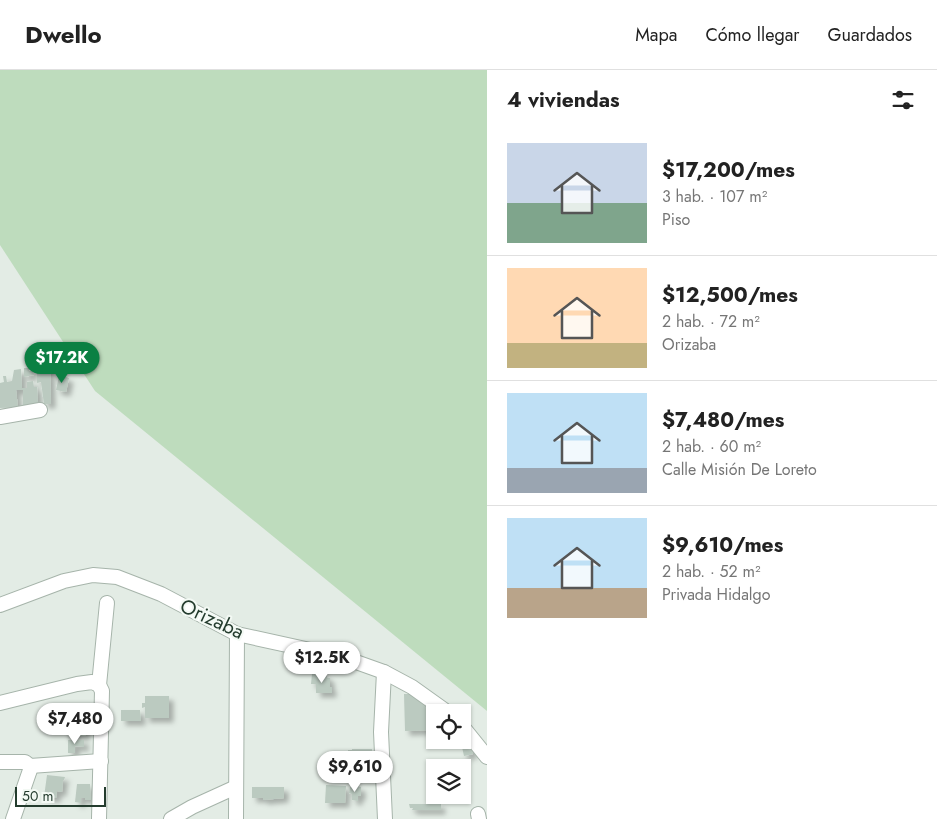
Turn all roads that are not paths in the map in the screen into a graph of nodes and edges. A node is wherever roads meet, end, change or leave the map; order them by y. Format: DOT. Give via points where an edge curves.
graph roads {
  1 [pos="40,410"];
  2 [pos="0,417"];
  3 [pos="107,603"];
  4 [pos="0,605"];
  5 [pos="237,634"];
  6 [pos="384,672"];
  7 [pos="99,685"];
  8 [pos="0,703"];
  9 [pos="436,704"];
  10 [pos="471,737"];
  11 [pos="487,757"];
  12 [pos="101,760"];
  13 [pos="0,762"];
  14 [pos="30,766"];
  15 [pos="236,787"];
  16 [pos="13,819"];
  17 [pos="99,819"];
  18 [pos="171,819"];
  19 [pos="236,819"];
  20 [pos="385,819"];
  1 -- 2 [label="street"];
  3 -- 7 [label="street"];
  4 -- 5 [label="street, Orizaba" via="64,581 93,575 118,577 161,594"];
  5 -- 6 [label="street, Orizaba" via="342,657"];
  5 -- 15 [label="street"];
  6 -- 9 [label="street, Orizaba"];
  6 -- 20 [label="street" via="381,732"];
  7 -- 8 [label="street" via="92,682 77,684"];
  7 -- 12 [label="street" via="102,691"];
  10 -- 11 [label="street"];
  12 -- 14 [label="street"];
  12 -- 17 [label="street"];
  13 -- 14 [label="street" via="25,762"];
  14 -- 16 [label="street"];
  15 -- 18 [label="street"];
  15 -- 19 [label="street"];
}
